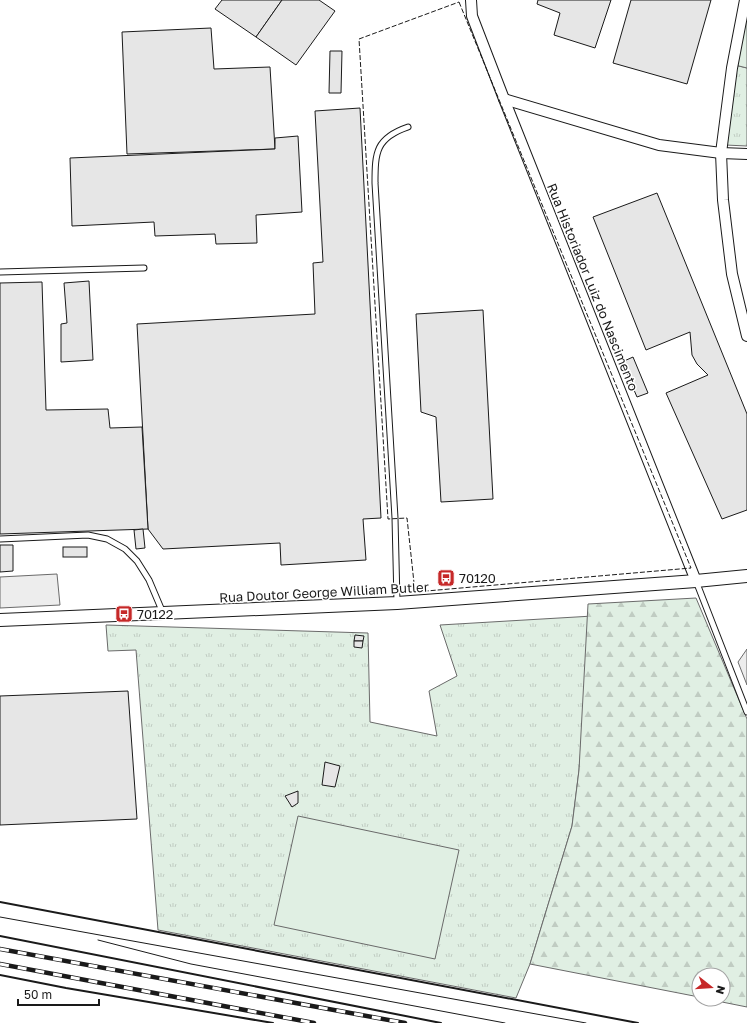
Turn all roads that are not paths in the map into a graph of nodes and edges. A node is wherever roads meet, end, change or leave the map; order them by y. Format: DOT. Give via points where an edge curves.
graph roads {
  1 [pos="472,0"];
  2 [pos="745,0"];
  3 [pos="504,99"];
  4 [pos="408,127"];
  5 [pos="721,154"];
  6 [pos="747,154"];
  7 [pos="144,268"];
  8 [pos="0,272"];
  9 [pos="747,336"];
  10 [pos="0,539"];
  11 [pos="747,576"];
  12 [pos="696,581"];
  13 [pos="397,603"];
  14 [pos="163,613"];
  15 [pos="0,620"];
  16 [pos="747,712"];
  1 -- 3 [label="street, Rua Historiador Luiz do Nascimento" via="472,16"];
  2 -- 5 [label="street" via="732,68"];
  3 -- 5 [label="street" via="659,145"];
  3 -- 12 [label="street, Rua Historiador Luiz do Nascimento"];
  4 -- 13 [label="lane" via="394,132 384,140 375,163 395,518"];
  5 -- 6 [label="street"];
  5 -- 9 [label="street" via="723,200 732,274"];
  7 -- 8 [label="lane"];
  10 -- 14 [label="lane" via="88,535 107,539 125,549 137,561 149,580"];
  11 -- 12 [label="street, Rua Doutor George William Butler"];
  12 -- 13 [label="street, Rua Doutor George William Butler"];
  12 -- 16 [label="lane"];
  13 -- 14 [label="street, Rua Doutor George William Butler"];
  14 -- 15 [label="street, Rua Doutor George William Butler"];
}
